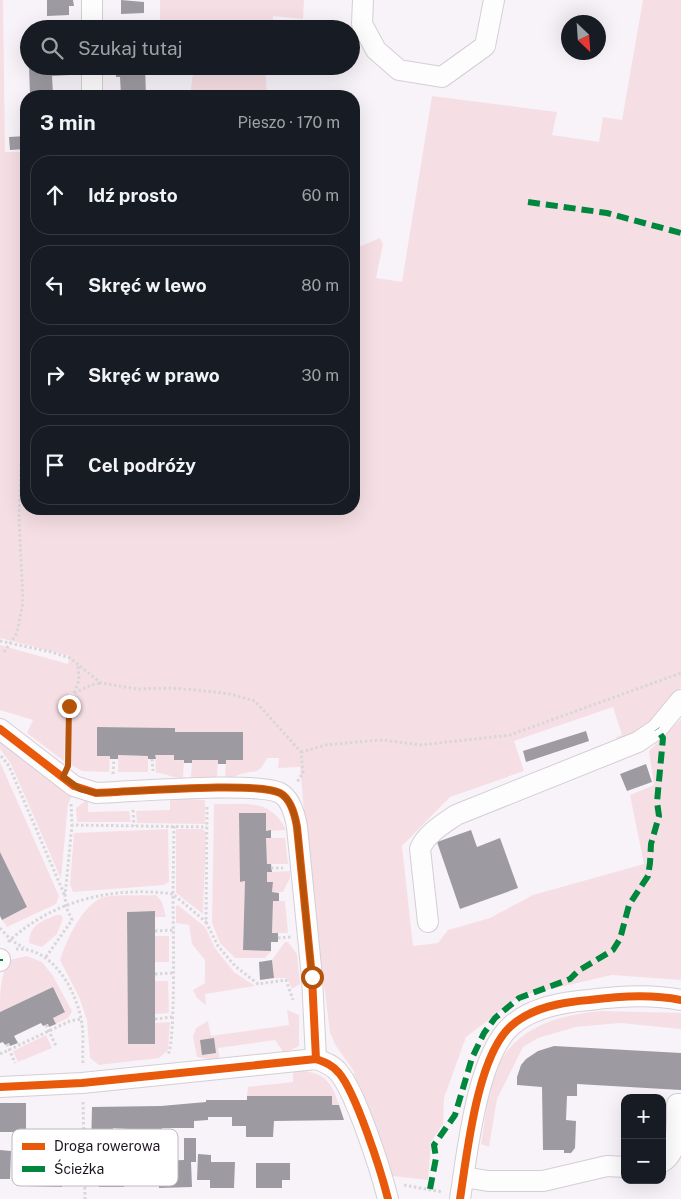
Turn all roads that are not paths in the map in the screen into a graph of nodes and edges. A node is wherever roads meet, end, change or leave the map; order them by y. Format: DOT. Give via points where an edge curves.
graph roads {
  1 [pos="92,0"];
  2 [pos="363,0"];
  3 [pos="494,0"];
  4 [pos="92,20"];
  5 [pos="92,75"];
  6 [pos="92,90"];
  7 [pos="681,700"];
  8 [pos="0,729"];
  9 [pos="428,922"];
  10 [pos="681,1000"];
  11 [pos="316,1059"];
  12 [pos="0,1087"];
  13 [pos="681,1104"];
  14 [pos="666,1160"];
  15 [pos="621,1167"];
  16 [pos="386,1190"];
  17 [pos="461,1190"];
  1 -- 4 [label="street"];
  2 -- 3 [label="street" via="362,24 376,50 399,70 442,77 485,46"];
  5 -- 6 [label="street"];
  7 -- 9 [label="street" via="657,729 638,742 456,815 436,829 420,849"];
  8 -- 11 [label="street" via="80,789 96,793 266,789 286,798 297,827 312,977"];
  10 -- 17 [label="street" via="603,998 562,1002 528,1014 511,1026 496,1044 482,1078"];
  11 -- 12 [label="street" via="82,1083"];
  11 -- 16 [label="street" via="339,1073 350,1092"];
  13 -- 14 [label="street" via="677,1104 675,1142"];
  15 -- 17 [label="street" via="607,1166 542,1182 488,1181"];
}
